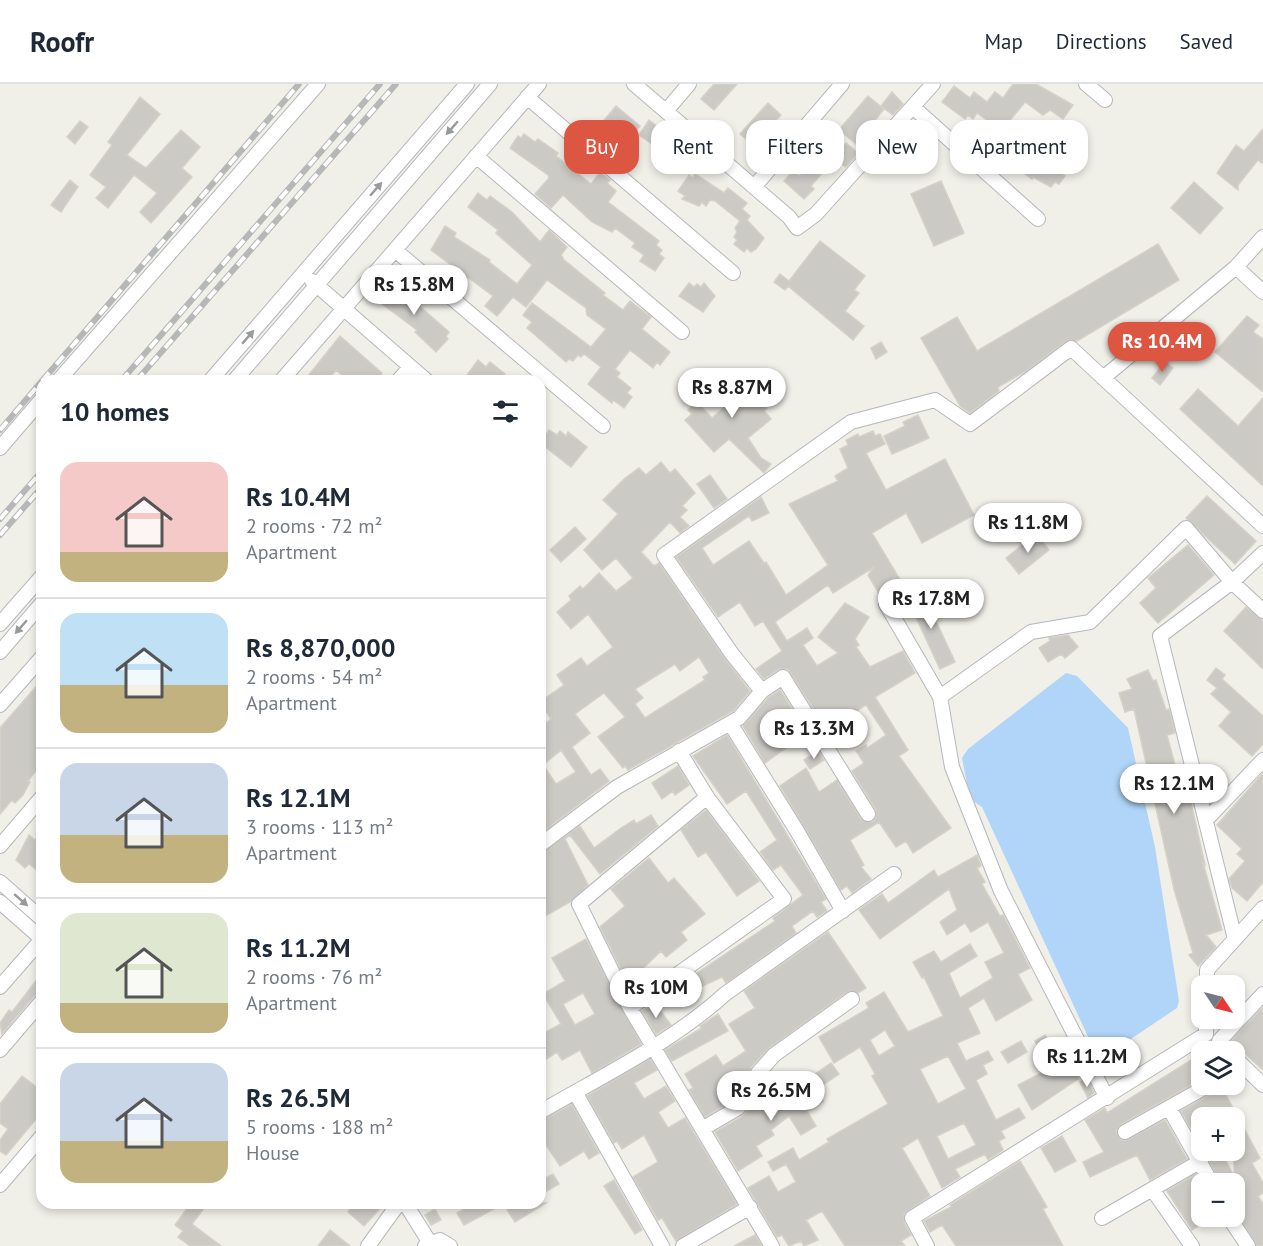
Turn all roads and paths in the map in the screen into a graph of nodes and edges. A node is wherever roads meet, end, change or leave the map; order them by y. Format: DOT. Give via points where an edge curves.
graph roads {
  1 [pos="318,84"];
  2 [pos="467,84"];
  3 [pos="490,84"];
  4 [pos="538,84"];
  5 [pos="634,84"];
  6 [pos="689,84"];
  7 [pos="842,84"];
  8 [pos="933,84"];
  9 [pos="1086,84"];
  10 [pos="527,98"];
  11 [pos="1105,100"];
  12 [pos="913,106"];
  13 [pos="666,111"];
  14 [pos="476,156"];
  15 [pos="754,186"];
  16 [pos="1038,219"];
  17 [pos="1263,237"];
  18 [pos="395,250"];
  19 [pos="1236,267"];
  20 [pos="303,273"];
  21 [pos="734,273"];
  22 [pos="316,285"];
  23 [pos="1263,292"];
  24 [pos="344,309"];
  25 [pos="682,332"];
  26 [pos="410,366"];
  27 [pos="63,375"];
  28 [pos="215,375"];
  29 [pos="239,375"];
  30 [pos="286,375"];
  31 [pos="403,375"];
  32 [pos="420,375"];
  33 [pos="543,375"];
  34 [pos="546,378"];
  35 [pos="1103,378"];
  36 [pos="36,406"];
  37 [pos="603,426"];
  38 [pos="0,448"];
  39 [pos="1263,526"];
  40 [pos="1263,553"];
  41 [pos="1232,582"];
  42 [pos="36,583"];
  43 [pos="886,604"];
  44 [pos="36,610"];
  45 [pos="1263,611"];
  46 [pos="0,624"];
  47 [pos="0,652"];
  48 [pos="36,664"];
  49 [pos="762,692"];
  50 [pos="940,697"];
  51 [pos="0,705"];
  52 [pos="730,723"];
  53 [pos="679,752"];
  54 [pos="1263,760"];
  55 [pos="707,797"];
  56 [pos="36,804"];
  57 [pos="868,814"];
  58 [pos="1206,820"];
  59 [pos="546,840"];
  60 [pos="0,846"];
  61 [pos="894,874"];
  62 [pos="0,882"];
  63 [pos="0,902"];
  64 [pos="1263,908"];
  65 [pos="843,911"];
  66 [pos="36,914"];
  67 [pos="36,934"];
  68 [pos="1235,939"];
  69 [pos="36,946"];
  70 [pos="1207,975"];
  71 [pos="0,987"];
  72 [pos="1263,994"];
  73 [pos="852,999"];
  74 [pos="36,1008"];
  75 [pos="630,1008"];
  76 [pos="1206,1029"];
  77 [pos="1219,1041"];
  78 [pos="653,1046"];
  79 [pos="0,1050"];
  80 [pos="1245,1067"];
  81 [pos="1262,1083"];
  82 [pos="575,1092"];
  83 [pos="1192,1095"];
  84 [pos="1107,1098"];
  85 [pos="1169,1108"];
  86 [pos="546,1109"];
  87 [pos="702,1129"];
  88 [pos="1125,1132"];
  89 [pos="36,1143"];
  90 [pos="1191,1144"];
  91 [pos="1201,1161"];
  92 [pos="1207,1173"];
  93 [pos="0,1185"];
  94 [pos="1152,1189"];
  95 [pos="750,1207"];
  96 [pos="395,1209"];
  97 [pos="408,1209"];
  98 [pos="1102,1218"];
  99 [pos="1235,1227"];
  100 [pos="427,1245"];
  101 [pos="369,1246"];
  102 [pos="450,1246"];
  103 [pos="662,1246"];
  104 [pos="683,1246"];
  105 [pos="772,1246"];
  106 [pos="927,1246"];
  107 [pos="1192,1246"];
  108 [pos="1248,1246"];
  1 -- 27 [label="street"];
  20 -- 2 [label="street, one-way"];
  3 -- 22 [label="street, one-way"];
  4 -- 10 [label="street"];
  5 -- 13 [label="street"];
  6 -- 13 [label="street"];
  7 -- 15 [label="street"];
  8 -- 12 [label="street"];
  9 -- 11 [label="street"];
  10 -- 14 [label="street"];
  10 -- 21 [label="street"];
  12 -- 15 [label="street" via="816,214 797,228"];
  12 -- 16 [label="street"];
  13 -- 15 [label="street"];
  14 -- 18 [label="street"];
  14 -- 25 [label="street"];
  17 -- 19 [label="street"];
  18 -- 24 [label="street"];
  18 -- 33 [label="street"];
  19 -- 23 [label="street"];
  19 -- 35 [label="street"];
  20 -- 22 [label="street"];
  28 -- 20 [label="street, one-way"];
  22 -- 24 [label="street"];
  22 -- 29 [label="street"];
  24 -- 26 [label="street"];
  24 -- 30 [label="street"];
  26 -- 31 [label="street"];
  26 -- 32 [label="street"];
  34 -- 37 [label="street"];
  35 -- 39 [label="street"];
  35 -- 49 [label="street" via="1071,348 970,424 935,400 851,422 664,555"];
  36 -- 38 [label="street"];
  40 -- 41 [label="street"];
  41 -- 45 [label="street"];
  41 -- 50 [label="street" via="1186,528 1090,622 1031,632"];
  41 -- 58 [label="street" via="1160,636"];
  42 -- 46 [label="street"];
  43 -- 50 [label="street"];
  44 -- 47 [label="street, one-way"];
  48 -- 51 [label="street"];
  49 -- 52 [label="street"];
  49 -- 57 [label="street" via="783,677"];
  50 -- 84 [label="street" via="952,767 1001,891"];
  52 -- 53 [label="street"];
  52 -- 65 [label="street"];
  53 -- 55 [label="street"];
  53 -- 59 [label="street" via="617,787"];
  54 -- 58 [label="street"];
  55 -- 75 [label="street" via="579,904"];
  55 -- 75 [label="street" via="784,899"];
  56 -- 60 [label="street"];
  58 -- 68 [label="street"];
  61 -- 65 [label="street"];
  62 -- 66 [label="street, one-way"];
  63 -- 67 [label="street"];
  64 -- 68 [label="street"];
  65 -- 78 [label="street"];
  68 -- 70 [label="street" via="1207,970"];
  69 -- 71 [label="street"];
  72 -- 77 [label="street"];
  73 -- 87 [label="street" via="774,1055 758,1073 751,1092 738,1108"];
  74 -- 79 [label="street"];
  75 -- 78 [label="street"];
  76 -- 84 [label="street" via="1206,1034"];
  78 -- 82 [label="street"];
  78 -- 87 [label="street"];
  80 -- 81 [label="street"];
  82 -- 86 [label="street"];
  82 -- 103 [label="street"];
  83 -- 85 [label="street"];
  84 -- 106 [label="street" via="912,1218"];
  85 -- 88 [label="street"];
  85 -- 90 [label="street"];
  87 -- 95 [label="street"];
  89 -- 93 [label="street"];
  91 -- 92 [label="street"];
  91 -- 94 [label="street"];
  94 -- 98 [label="street"];
  94 -- 107 [label="street"];
  95 -- 104 [label="street"];
  95 -- 105 [label="street"];
  96 -- 101 [label="street"];
  97 -- 100 [label="street"];
  99 -- 108 [label="street"];
  100 -- 102 [label="street" via="440,1240"];
}
